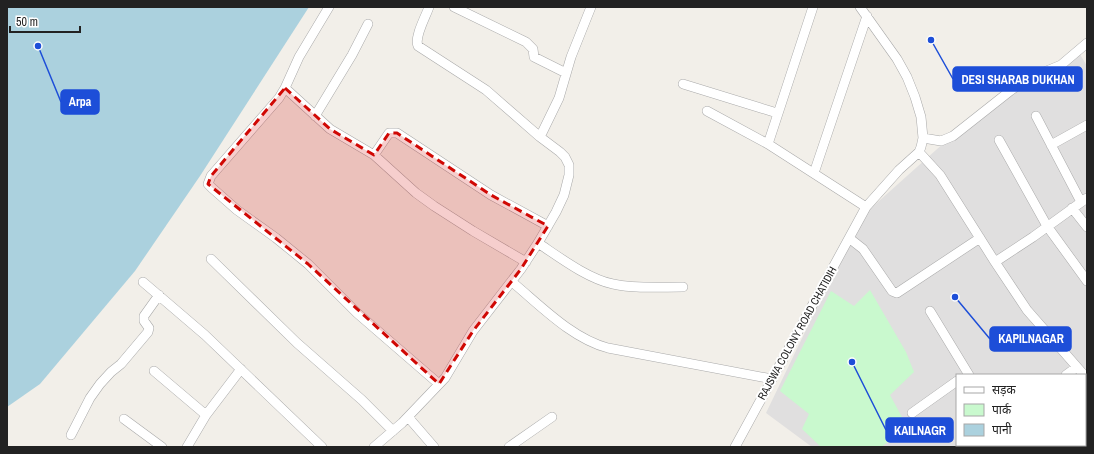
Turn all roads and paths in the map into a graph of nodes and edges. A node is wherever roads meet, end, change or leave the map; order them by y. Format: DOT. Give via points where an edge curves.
graph roads {
  1 [pos="329,7"];
  2 [pos="429,7"];
  3 [pos="454,7"];
  4 [pos="591,7"];
  5 [pos="813,7"];
  6 [pos="860,7"];
  7 [pos="867,16"];
  8 [pos="368,24"];
  9 [pos="1087,43"];
  10 [pos="566,73"];
  11 [pos="684,84"];
  12 [pos="285,88"];
  13 [pos="707,111"];
  14 [pos="777,113"];
  15 [pos="315,116"];
  16 [pos="1036,116"];
  17 [pos="1087,125"];
  18 [pos="540,136"];
  19 [pos="923,138"];
  20 [pos="1000,140"];
  21 [pos="768,144"];
  22 [pos="1051,145"];
  23 [pos="919,152"];
  24 [pos="374,155"];
  25 [pos="814,173"];
  26 [pos="1084,200"];
  27 [pos="866,207"];
  28 [pos="1072,208"];
  29 [pos="548,226"];
  30 [pos="1047,226"];
  31 [pos="1087,227"];
  32 [pos="848,238"];
  33 [pos="980,238"];
  34 [pos="538,243"];
  35 [pos="211,259"];
  36 [pos="526,262"];
  37 [pos="995,262"];
  38 [pos="1087,281"];
  39 [pos="143,282"];
  40 [pos="512,282"];
  41 [pos="683,286"];
  42 [pos="159,295"];
  43 [pos="930,311"];
  44 [pos="1077,367"];
  45 [pos="241,369"];
  46 [pos="154,371"];
  47 [pos="967,374"];
  48 [pos="1067,374"];
  49 [pos="1082,374"];
  50 [pos="772,379"];
  51 [pos="956,382"];
  52 [pos="439,384"];
  53 [pos="912,413"];
  54 [pos="206,415"];
  55 [pos="408,417"];
  56 [pos="552,417"];
  57 [pos="124,419"];
  58 [pos="393,431"];
  59 [pos="71,435"];
  60 [pos="162,447"];
  61 [pos="187,447"];
  62 [pos="322,447"];
  63 [pos="374,447"];
  64 [pos="434,447"];
  65 [pos="509,447"];
  66 [pos="735,447"];
  1 -- 12 [label="street" via="299,57"];
  2 -- 18 [label="street" via="417,37 418,46 486,90"];
  3 -- 10 [label="street" via="526,42 533,50 534,57"];
  4 -- 10 [label="street"];
  5 -- 14 [label="street"];
  6 -- 7 [label="street"];
  7 -- 19 [label="street" via="907,77 920,117"];
  7 -- 25 [label="street"];
  8 -- 15 [label="street"];
  9 -- 19 [label="street" via="1061,65 1027,79 953,136 942,141"];
  10 -- 18 [label="street" via="559,98"];
  11 -- 14 [label="street"];
  12 -- 15 [label="street"];
  12 -- 52 [label="street" via="211,176 208,184 237,210 308,264 362,317"];
  13 -- 21 [label="street"];
  14 -- 21 [label="street"];
  15 -- 24 [label="street" via="330,129"];
  16 -- 22 [label="street"];
  17 -- 22 [label="street"];
  18 -- 29 [label="street" via="565,157 569,175 564,195"];
  19 -- 23 [label="street"];
  20 -- 30 [label="street"];
  21 -- 25 [label="street"];
  22 -- 26 [label="street"];
  23 -- 27 [label="street, RAJSWA COLONY ROAD CHATIDIH"];
  23 -- 33 [label="street" via="940,175"];
  24 -- 29 [label="street" via="389,133 396,133 491,195"];
  24 -- 36 [label="street" via="434,206"];
  25 -- 27 [label="street"];
  26 -- 28 [label="street"];
  27 -- 32 [label="street, RAJSWA COLONY ROAD CHATIDIH"];
  28 -- 30 [label="street"];
  28 -- 31 [label="street"];
  29 -- 34 [label="street"];
  30 -- 37 [label="street"];
  30 -- 38 [label="street"];
  32 -- 33 [label="street" via="862,249 892,291 897,293"];
  32 -- 50 [label="street, RAJSWA COLONY ROAD CHATIDIH"];
  33 -- 37 [label="street"];
  34 -- 36 [label="street"];
  34 -- 41 [label="street" via="592,277 612,284 634,287"];
  35 -- 58 [label="street"];
  36 -- 40 [label="street"];
  37 -- 44 [label="street" via="1027,310"];
  39 -- 42 [label="street"];
  40 -- 50 [label="street" via="570,330 596,345"];
  40 -- 52 [label="street" via="472,331"];
  42 -- 45 [label="street"];
  42 -- 59 [label="street" via="144,316 148,332 100,384"];
  43 -- 47 [label="street"];
  44 -- 48 [label="street"];
  44 -- 49 [label="street"];
  45 -- 54 [label="street"];
  45 -- 62 [label="street"];
  46 -- 54 [label="street"];
  50 -- 66 [label="street, RAJSWA COLONY ROAD CHATIDIH"];
  51 -- 53 [label="street"];
  52 -- 55 [label="street"];
  54 -- 61 [label="street"];
  55 -- 58 [label="street"];
  55 -- 64 [label="street"];
  56 -- 65 [label="street"];
  57 -- 60 [label="street"];
  58 -- 63 [label="street"];
}
